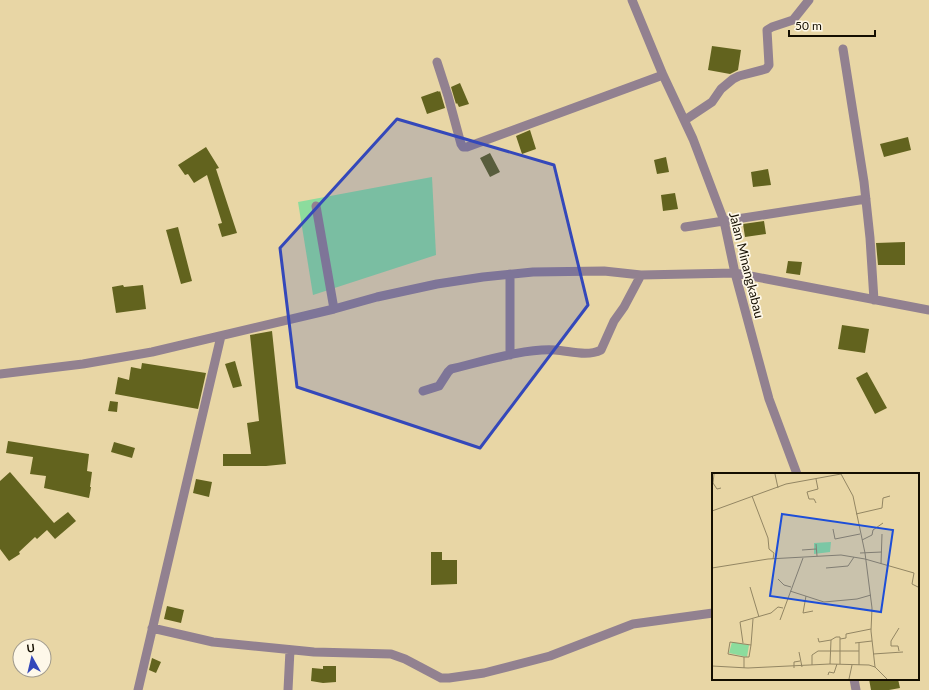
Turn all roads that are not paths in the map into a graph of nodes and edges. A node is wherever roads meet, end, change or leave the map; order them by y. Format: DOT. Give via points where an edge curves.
graph roads {
  1 [pos="632,0"];
  2 [pos="809,0"];
  3 [pos="843,49"];
  4 [pos="436,62"];
  5 [pos="663,75"];
  6 [pos="685,120"];
  7 [pos="866,199"];
  8 [pos="316,206"];
  9 [pos="724,221"];
  10 [pos="685,227"];
  11 [pos="735,272"];
  12 [pos="510,274"];
  13 [pos="641,275"];
  14 [pos="874,300"];
  15 [pos="334,309"];
  16 [pos="929,310"];
  17 [pos="221,336"];
  18 [pos="510,355"];
  19 [pos="0,374"];
  20 [pos="423,391"];
  21 [pos="797,473"];
  22 [pos="712,613"];
  23 [pos="152,628"];
  24 [pos="290,650"];
  25 [pos="854,680"];
  26 [pos="138,690"];
  27 [pos="288,690"];
  28 [pos="856,690"];
  1 -- 5 [label="street, Jalan Minangkabau"];
  2 -- 6 [label="street" via="793,20 767,30 769,65 766,69 733,79 721,89 712,102"];
  3 -- 7 [label="street"];
  4 -- 5 [label="street" via="463,147"];
  5 -- 6 [label="street, Jalan Minangkabau"];
  6 -- 9 [label="street, Jalan Minangkabau"];
  7 -- 9 [label="street"];
  7 -- 14 [label="street"];
  8 -- 15 [label="street"];
  9 -- 10 [label="street"];
  9 -- 11 [label="street, Jalan Minangkabau"];
  11 -- 13 [label="street"];
  11 -- 14 [label="street"];
  11 -- 21 [label="street, Jalan Minangkabau" via="769,399"];
  12 -- 13 [label="street" via="604,271"];
  12 -- 15 [label="street" via="437,284"];
  12 -- 18 [label="street"];
  13 -- 18 [label="street" via="614,321 601,350 586,353 538,350"];
  14 -- 16 [label="street"];
  15 -- 17 [label="street"];
  17 -- 19 [label="street" via="83,364"];
  17 -- 23 [label="street"];
  18 -- 20 [label="street" via="451,369 439,386"];
  22 -- 24 [label="street" via="633,624 550,656 484,673 449,678 441,678 391,654"];
  23 -- 24 [label="street" via="213,642"];
  23 -- 26 [label="street"];
  24 -- 27 [label="street"];
  25 -- 28 [label="street"];
}
